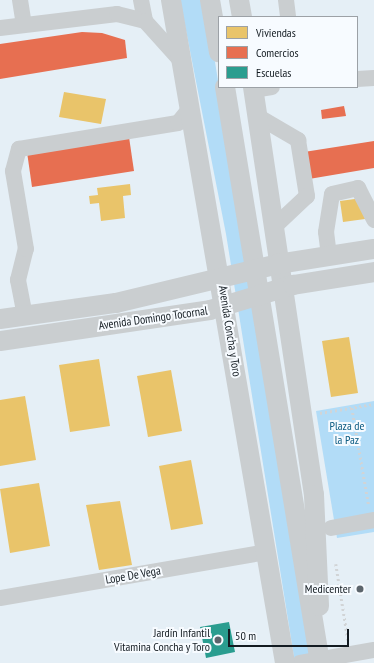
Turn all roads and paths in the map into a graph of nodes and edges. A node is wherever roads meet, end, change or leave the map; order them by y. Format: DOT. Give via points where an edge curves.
graph roads {
  1 [pos="20,0"];
  2 [pos="141,0"];
  3 [pos="171,0"];
  4 [pos="210,0"];
  5 [pos="218,0"];
  6 [pos="239,0"];
  7 [pos="286,0"];
  8 [pos="242,16"];
  9 [pos="288,16"];
  10 [pos="145,21"];
  11 [pos="24,24"];
  12 [pos="215,25"];
  13 [pos="0,28"];
  14 [pos="218,45"];
  15 [pos="182,62"];
  16 [pos="374,78"];
  17 [pos="358,79"];
  18 [pos="225,88"];
  19 [pos="259,88"];
  20 [pos="190,108"];
  21 [pos="257,116"];
  22 [pos="332,194"];
  23 [pos="307,196"];
  24 [pos="374,220"];
  25 [pos="274,227"];
  26 [pos="374,249"];
  27 [pos="329,256"];
  28 [pos="278,264"];
  29 [pos="254,270"];
  30 [pos="374,272"];
  31 [pos="222,279"];
  32 [pos="281,288"];
  33 [pos="258,298"];
  34 [pos="226,307"];
  35 [pos="25,316"];
  36 [pos="0,319"];
  37 [pos="0,341"];
  38 [pos="374,404"];
  39 [pos="352,408"];
  40 [pos="313,414"];
  41 [pos="373,520"];
  42 [pos="331,528"];
  43 [pos="266,552"];
  44 [pos="0,598"];
  45 [pos="316,638"];
  46 [pos="374,650"];
  47 [pos="320,661"];
  48 [pos="285,663"];
  49 [pos="300,663"];
  1 -- 11 [label="street"];
  2 -- 10 [label="street"];
  3 -- 15 [label="main road, Avenida Concha y Toro"];
  4 -- 12 [label="main road"];
  5 -- 12 [label="main road"];
  6 -- 8 [label="main road"];
  7 -- 9 [label="street"];
  10 -- 11 [label="street" via="104,14"];
  10 -- 15 [label="street"];
  11 -- 13 [label="street"];
  12 -- 14 [label="main road"];
  15 -- 20 [label="main road, Avenida Concha y Toro"];
  16 -- 17 [label="street"];
  18 -- 29 [label="main road"];
  19 -- 21 [label="main road"];
  20 -- 31 [label="main road, Avenida Concha y Toro"];
  20 -- 35 [label="street" via="178,123 19,149 13,171 26,249 18,280"];
  21 -- 23 [label="street" via="298,140"];
  21 -- 25 [label="main road"];
  22 -- 23 [label="street"];
  22 -- 24 [label="street" via="358,188"];
  22 -- 27 [label="street" via="326,232"];
  23 -- 25 [label="street"];
  25 -- 28 [label="main road"];
  26 -- 27 [label="main road, Avenida Domingo Tocornal"];
  27 -- 28 [label="main road, Avenida Domingo Tocornal"];
  28 -- 29 [label="main road, Avenida Domingo Tocornal"];
  28 -- 32 [label="main road"];
  29 -- 31 [label="main road, Avenida Domingo Tocornal"];
  29 -- 33 [label="main road"];
  30 -- 32 [label="main road, Avenida Domingo Tocornal"];
  31 -- 34 [label="main road, Avenida Concha y Toro"];
  31 -- 35 [label="main road, Avenida Domingo Tocornal" via="116,303"];
  32 -- 33 [label="main road, Avenida Domingo Tocornal"];
  32 -- 45 [label="main road" via="318,526 320,575"];
  33 -- 34 [label="main road, Avenida Domingo Tocornal"];
  33 -- 45 [label="main road"];
  34 -- 37 [label="main road, Avenida Domingo Tocornal"];
  34 -- 43 [label="main road, Avenida Concha y Toro"];
  35 -- 36 [label="main road, Avenida Domingo Tocornal"];
  38 -- 39 [label="path"];
  39 -- 40 [label="path"];
  39 -- 41 [label="path"];
  41 -- 42 [label="street"];
  43 -- 44 [label="street, Lope De Vega"];
  43 -- 48 [label="main road, Avenida Concha y Toro"];
  45 -- 47 [label="main road"];
  46 -- 47 [label="street"];
  47 -- 49 [label="street"];
}
